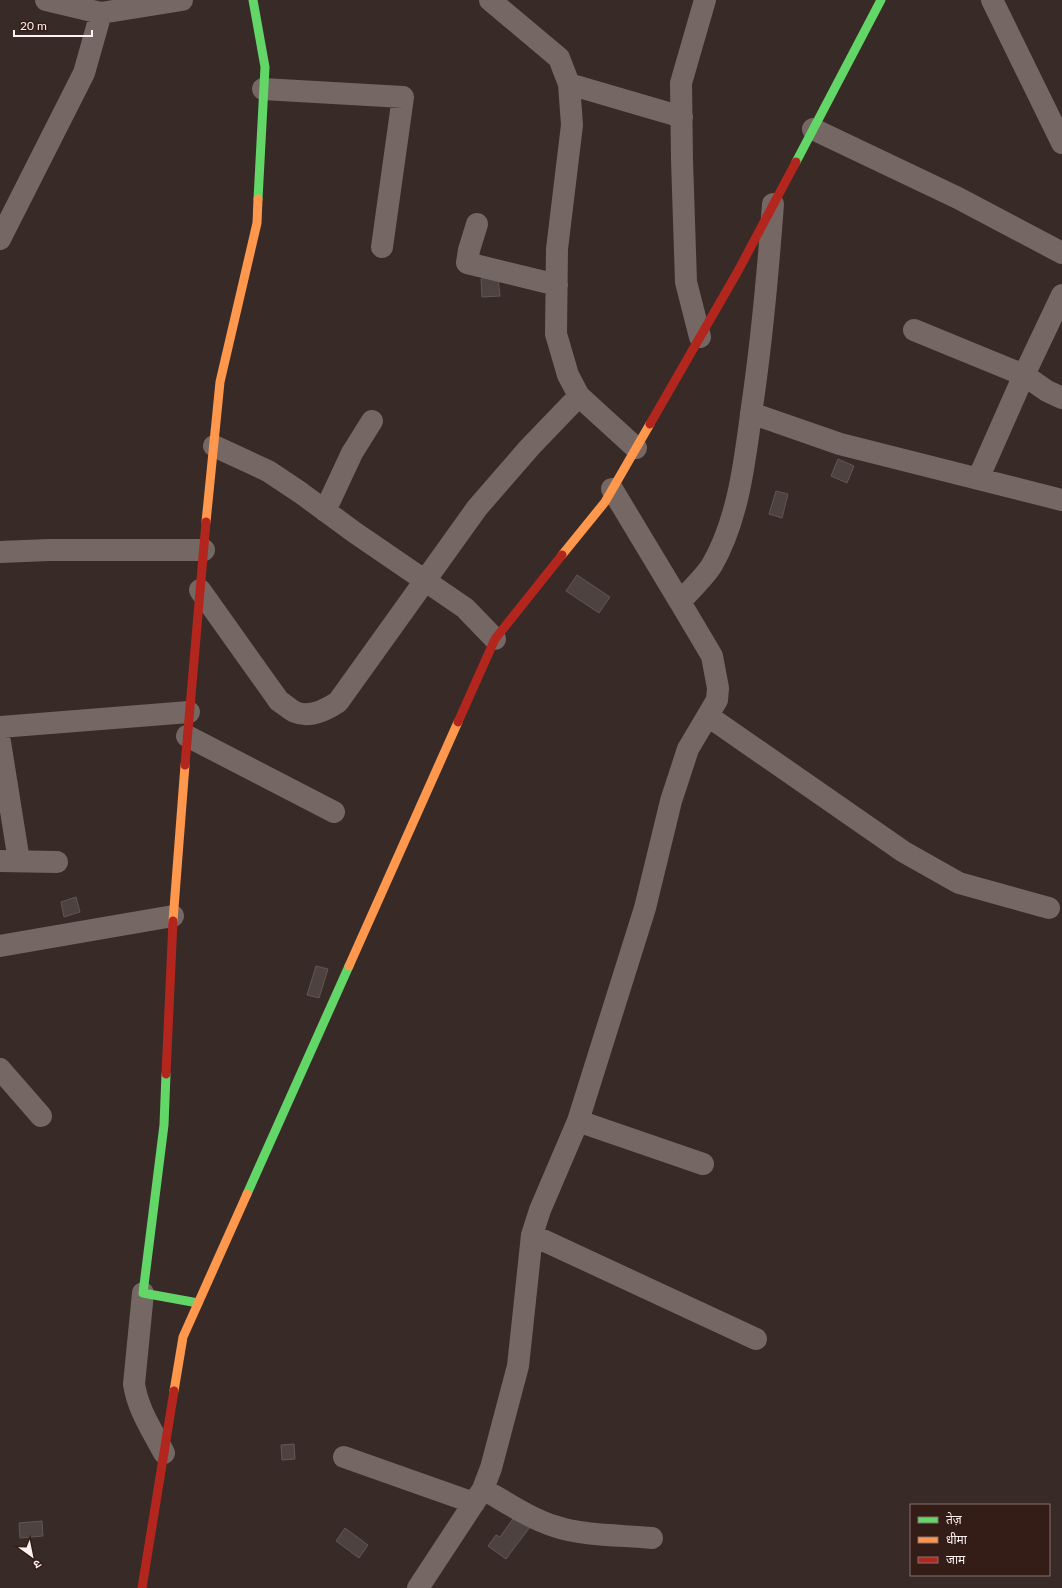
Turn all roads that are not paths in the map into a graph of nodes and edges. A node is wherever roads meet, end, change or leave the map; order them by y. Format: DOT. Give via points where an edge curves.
graph roads {
  1 [pos="46,0"];
  2 [pos="182,0"];
  3 [pos="253,0"];
  4 [pos="490,0"];
  5 [pos="705,0"];
  6 [pos="881,0"];
  7 [pos="992,0"];
  8 [pos="101,14"];
  9 [pos="569,84"];
  10 [pos="263,89"];
  11 [pos="682,117"];
  12 [pos="813,129"];
  13 [pos="1062,143"];
  14 [pos="773,204"];
  15 [pos="477,224"];
  16 [pos="0,239"];
  17 [pos="382,247"];
  18 [pos="1062,253"];
  19 [pos="557,285"];
  20 [pos="1062,295"];
  21 [pos="914,330"];
  22 [pos="700,337"];
  23 [pos="1024,375"];
  24 [pos="579,396"];
  25 [pos="1062,398"];
  26 [pos="752,413"];
  27 [pos="372,420"];
  28 [pos="214,446"];
  29 [pos="636,448"];
  30 [pos="978,479"];
  31 [pos="612,489"];
  32 [pos="1062,500"];
  33 [pos="325,511"];
  34 [pos="204,550"];
  35 [pos="0,552"];
  36 [pos="424,580"];
  37 [pos="200,590"];
  38 [pos="680,602"];
  39 [pos="494,639"];
  40 [pos="189,712"];
  41 [pos="708,716"];
  42 [pos="0,727"];
  43 [pos="187,736"];
  44 [pos="0,742"];
  45 [pos="334,812"];
  46 [pos="9,861"];
  47 [pos="57,862"];
  48 [pos="1050,908"];
  49 [pos="173,916"];
  50 [pos="0,946"];
  51 [pos="0,1069"];
  52 [pos="41,1116"];
  53 [pos="578,1121"];
  54 [pos="703,1164"];
  55 [pos="532,1235"];
  56 [pos="143,1293"];
  57 [pos="198,1303"];
  58 [pos="756,1338"];
  59 [pos="164,1453"];
  60 [pos="344,1457"];
  61 [pos="478,1496"];
  62 [pos="652,1538"];
  63 [pos="142,1588"];
  64 [pos="418,1588"];
  1 -- 8 [label="street"];
  2 -- 8 [label="street"];
  3 -- 10 [label="street" via="265,67"];
  4 -- 9 [label="street" via="559,58"];
  5 -- 11 [label="street" via="682,83"];
  6 -- 12 [label="street"];
  7 -- 13 [label="street"];
  8 -- 16 [label="street" via="84,72"];
  9 -- 11 [label="street"];
  9 -- 19 [label="street" via="572,125 557,249"];
  10 -- 17 [label="street" via="403,96"];
  10 -- 28 [label="street" via="257,223 220,382"];
  11 -- 22 [label="street" via="686,282"];
  12 -- 14 [label="street"];
  12 -- 18 [label="street" via="958,198"];
  14 -- 22 [label="street"];
  14 -- 26 [label="street" via="767,287"];
  15 -- 19 [label="street" via="467,263"];
  19 -- 24 [label="street" via="556,334 568,375"];
  20 -- 23 [label="street"];
  21 -- 23 [label="street"];
  22 -- 29 [label="street"];
  23 -- 25 [label="street"];
  23 -- 30 [label="street"];
  24 -- 29 [label="street"];
  24 -- 36 [label="street" via="477,508"];
  26 -- 30 [label="street" via="840,444"];
  26 -- 38 [label="street" via="731,520 712,565"];
  27 -- 33 [label="street" via="352,453"];
  28 -- 33 [label="street" via="268,472"];
  28 -- 34 [label="street"];
  29 -- 31 [label="street"];
  30 -- 32 [label="street"];
  31 -- 38 [label="street"];
  31 -- 39 [label="street" via="605,502"];
  33 -- 36 [label="street"];
  34 -- 35 [label="street"];
  34 -- 37 [label="street"];
  36 -- 37 [label="street" via="338,702 327,709 312,713 296,712 279,701"];
  36 -- 39 [label="street" via="465,608"];
  37 -- 40 [label="street"];
  38 -- 41 [label="street" via="712,656 718,688 717,700"];
  39 -- 57 [label="street"];
  40 -- 42 [label="street"];
  40 -- 43 [label="street"];
  41 -- 48 [label="street" via="904,852 959,883"];
  41 -- 53 [label="street" via="688,749 671,801 645,908"];
  43 -- 45 [label="street"];
  43 -- 49 [label="street"];
  44 -- 46 [label="street"];
  46 -- 47 [label="street"];
  49 -- 50 [label="street"];
  49 -- 56 [label="street" via="164,1125"];
  51 -- 52 [label="street"];
  53 -- 54 [label="street"];
  53 -- 55 [label="street"];
  55 -- 58 [label="street"];
  55 -- 61 [label="street" via="518,1366 491,1468"];
  56 -- 57 [label="street"];
  56 -- 59 [label="street" via="134,1384 142,1414"];
  57 -- 59 [label="street" via="183,1337"];
  59 -- 63 [label="street"];
  60 -- 61 [label="street"];
  61 -- 62 [label="street" via="554,1526 578,1531"];
  61 -- 64 [label="street"];
}
